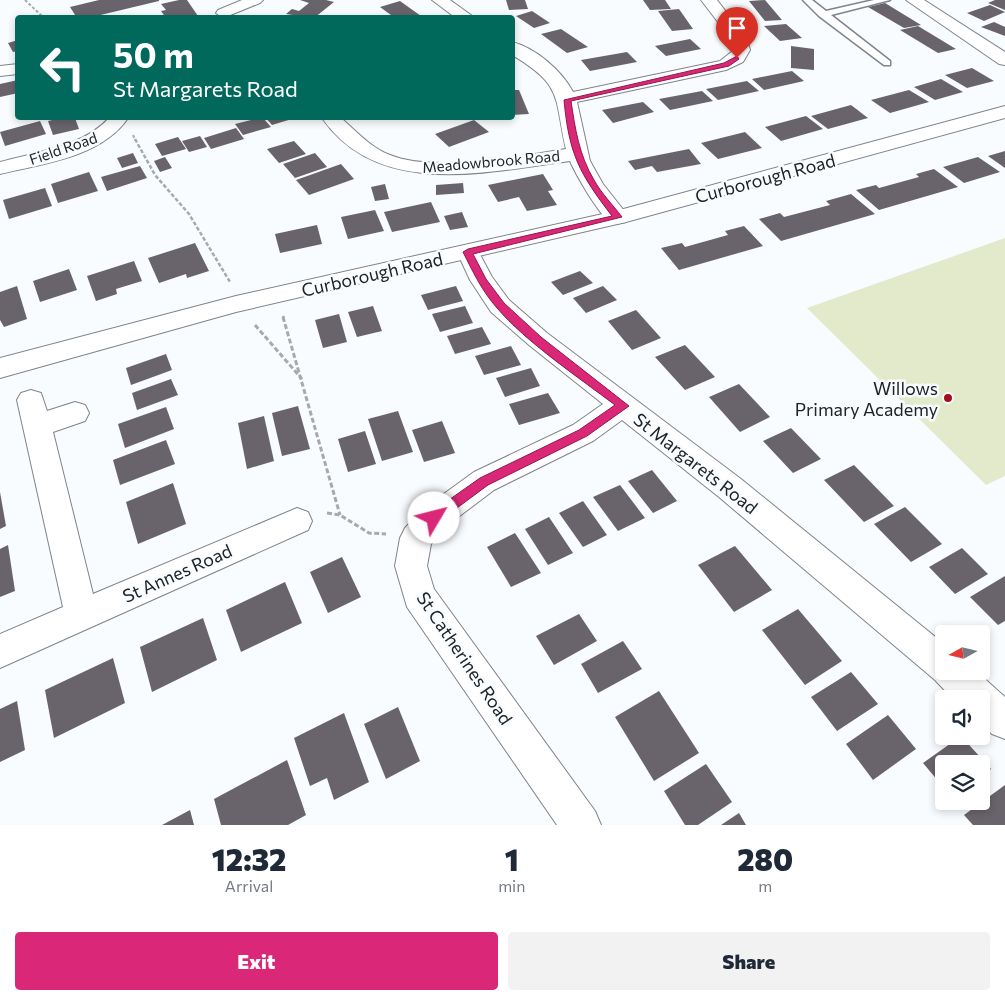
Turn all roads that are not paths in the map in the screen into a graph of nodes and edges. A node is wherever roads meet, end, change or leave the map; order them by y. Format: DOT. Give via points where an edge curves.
graph roads {
  1 [pos="211,0"];
  2 [pos="255,0"];
  3 [pos="440,0"];
  4 [pos="709,0"];
  5 [pos="807,0"];
  6 [pos="886,0"];
  7 [pos="946,0"];
  8 [pos="918,3"];
  9 [pos="822,14"];
  10 [pos="226,15"];
  11 [pos="462,15"];
  12 [pos="515,49"];
  13 [pos="1005,60"];
  14 [pos="887,63"];
  15 [pos="15,69"];
  16 [pos="0,71"];
  17 [pos="567,100"];
  18 [pos="1005,112"];
  19 [pos="118,120"];
  20 [pos="332,120"];
  21 [pos="578,154"];
  22 [pos="0,168"];
  23 [pos="618,217"];
  24 [pos="468,252"];
  25 [pos="0,368"];
  26 [pos="623,406"];
  27 [pos="75,413"];
  28 [pos="279,522"];
  29 [pos="82,615"];
  30 [pos="0,651"];
  31 [pos="935,667"];
  32 [pos="953,680"];
  33 [pos="968,690"];
  34 [pos="990,707"];
  35 [pos="1005,721"];
  36 [pos="581,825"];
  1 -- 10 [label="street"];
  2 -- 10 [label="street"];
  3 -- 11 [label="street"];
  4 -- 17 [label="street" via="739,39 742,50 737,58 726,65"];
  5 -- 9 [label="lane"];
  6 -- 9 [label="lane"];
  7 -- 8 [label="street"];
  8 -- 13 [label="street"];
  9 -- 14 [label="lane"];
  12 -- 17 [label="street" via="558,82"];
  15 -- 16 [label="street"];
  17 -- 21 [label="street" via="570,128"];
  18 -- 23 [label="street, Curborough Road"];
  19 -- 22 [label="street, Field Road" via="100,136"];
  20 -- 21 [label="street, Meadowbrook Road" via="360,146 384,160 415,168 459,167"];
  21 -- 23 [label="street" via="590,181"];
  23 -- 24 [label="street, Curborough Road"];
  24 -- 25 [label="street, Curborough Road" via="236,304"];
  24 -- 26 [label="street, St Margarets Road" via="500,306"];
  26 -- 31 [label="street, St Margarets Road" via="730,488"];
  26 -- 36 [label="street, St Catherines Road" via="583,433 484,481 434,518 416,538 411,566 419,596"];
  27 -- 29 [label="street" via="34,413"];
  28 -- 29 [label="street, St Annes Road"];
  29 -- 30 [label="street, St Annes Road"];
  32 -- 33 [label="street, St Margarets Road"];
  34 -- 35 [label="street, St Margarets Road"];
}
